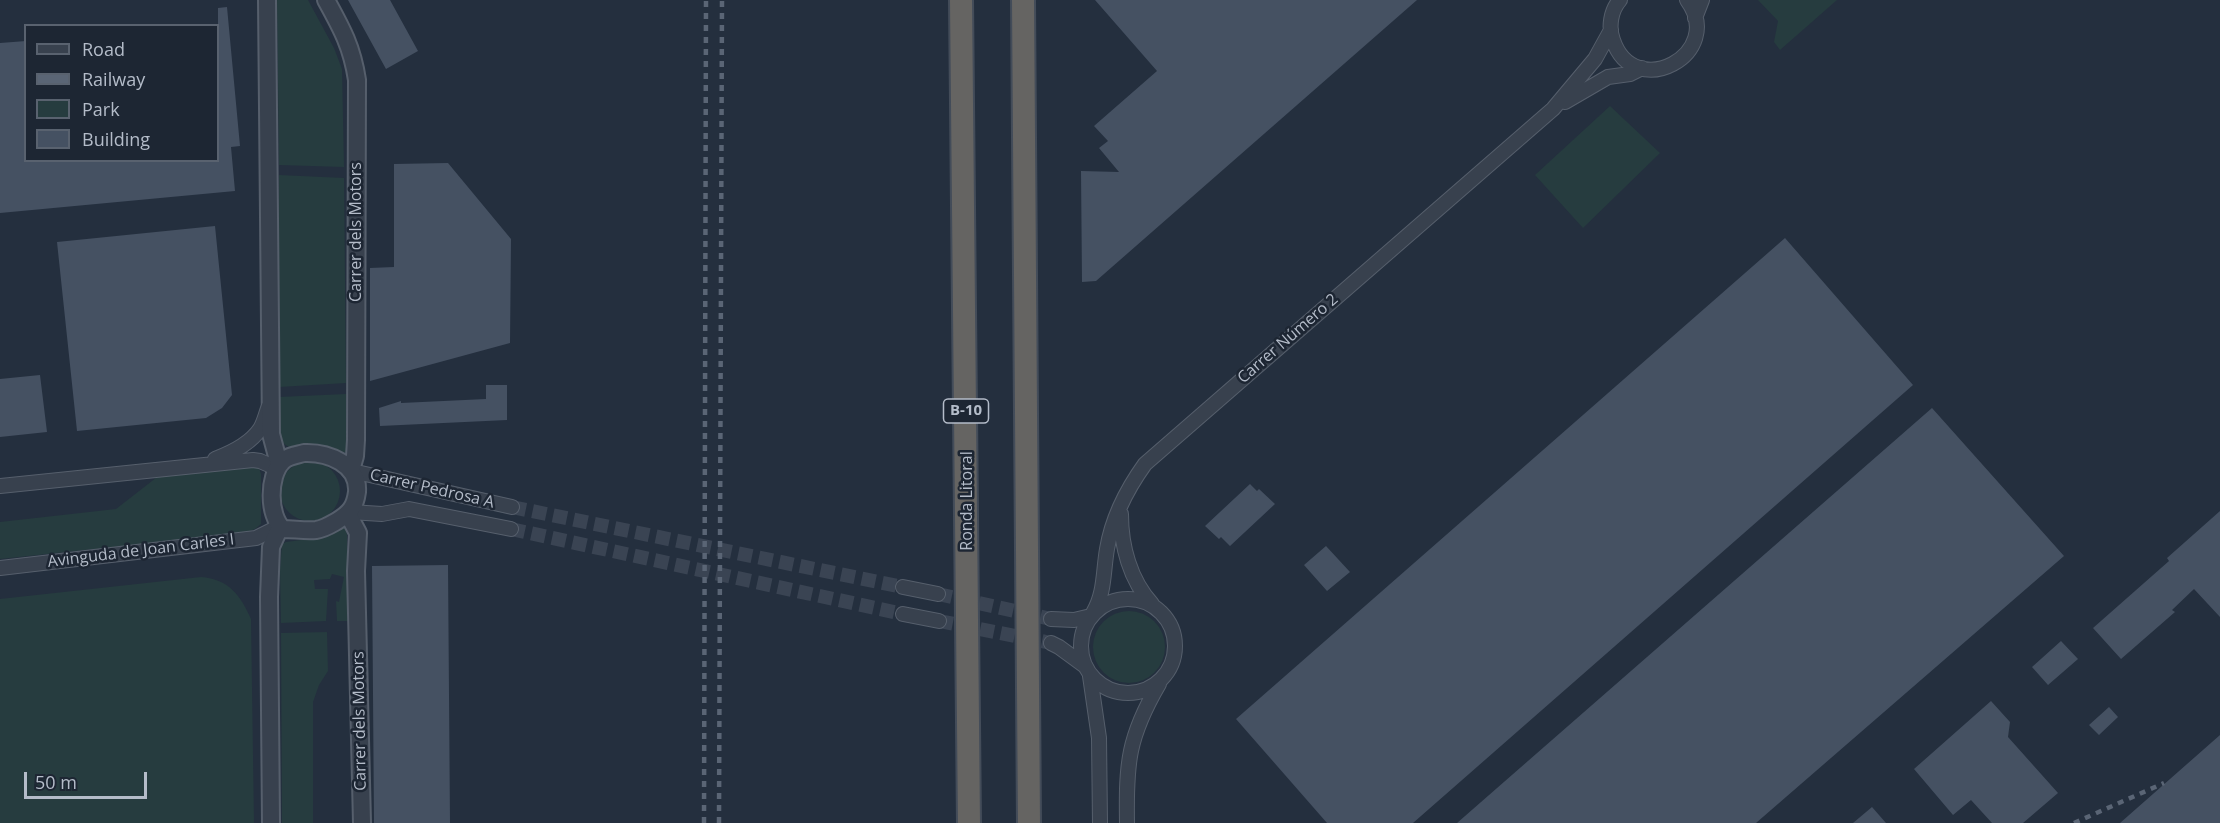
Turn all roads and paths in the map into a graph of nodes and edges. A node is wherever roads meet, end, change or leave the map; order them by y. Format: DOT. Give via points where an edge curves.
graph roads {
  1 [pos="267,0"];
  2 [pos="326,0"];
  3 [pos="961,0"];
  4 [pos="1023,0"];
  5 [pos="1687,0"];
  6 [pos="1702,0"];
  7 [pos="1615,4"];
  8 [pos="1695,18"];
  9 [pos="1611,30"];
  10 [pos="1642,68"];
  11 [pos="1553,109"];
  12 [pos="270,404"];
  13 [pos="196,466"];
  14 [pos="278,466"];
  15 [pos="352,471"];
  16 [pos="0,486"];
  17 [pos="1121,506"];
  18 [pos="512,507"];
  19 [pos="349,513"];
  20 [pos="280,526"];
  21 [pos="511,529"];
  22 [pos="0,568"];
  23 [pos="903,587"];
  24 [pos="938,594"];
  25 [pos="1154,606"];
  26 [pos="903,614"];
  27 [pos="1092,614"];
  28 [pos="1051,619"];
  29 [pos="939,621"];
  30 [pos="1051,643"];
  31 [pos="1088,671"];
  32 [pos="1160,682"];
  33 [pos="271,823"];
  34 [pos="362,823"];
  35 [pos="969,823"];
  36 [pos="1029,823"];
  37 [pos="1100,823"];
  38 [pos="1127,823"];
  1 -- 12 [label="street"];
  2 -- 15 [label="street, Carrer dels Motors" via="354,56 357,80 356,456"];
  3 -- 35 [label="highway, Ronda Litoral / B-10"];
  4 -- 36 [label="highway"];
  5 -- 8 [label="street"];
  6 -- 8 [label="street"];
  7 -- 9 [label="street"];
  8 -- 10 [label="street, Carrer Número 2" via="1694,41 1683,58 1665,68"];
  9 -- 10 [label="street" via="1620,54"];
  9 -- 11 [label="street, Carrer Número 2" via="1595,59"];
  10 -- 11 [label="street, Carrer Número 2" via="1608,77"];
  11 -- 17 [label="street, Carrer Número 2" via="1145,464"];
  12 -- 13 [label="street" via="260,429 246,443"];
  12 -- 14 [label="street"];
  13 -- 14 [label="street" via="253,460"];
  13 -- 16 [label="street"];
  14 -- 15 [label="street" via="284,459 314,453"];
  14 -- 20 [label="street" via="273,481 273,510"];
  15 -- 18 [label="street, Carrer Pedrosa A"];
  15 -- 19 [label="street" via="357,490"];
  17 -- 25 [label="street" via="1121,531 1128,561"];
  17 -- 27 [label="street, Carrer Número 2" via="1107,549 1101,596"];
  19 -- 20 [label="street" via="314,530"];
  19 -- 21 [label="street, Carrer Pedrosa A" via="382,514 409,509"];
  19 -- 34 [label="street, Carrer dels Motors" via="358,533"];
  20 -- 22 [label="street, Avinguda de Joan Carles I" via="256,538"];
  20 -- 33 [label="street" via="272,547 269,597"];
  23 -- 24 [label="street"];
  25 -- 27 [label="street" via="1126,598"];
  25 -- 32 [label="street" via="1169,622 1176,644 1174,658"];
  26 -- 29 [label="street"];
  27 -- 28 [label="street" via="1074,620"];
  27 -- 31 [label="street" via="1082,633 1080,648"];
  30 -- 31 [label="street"];
  31 -- 32 [label="street" via="1102,686 1123,694 1146,691"];
  31 -- 37 [label="street" via="1099,738"];
  32 -- 38 [label="street" via="1140,717 1129,754"];
}
